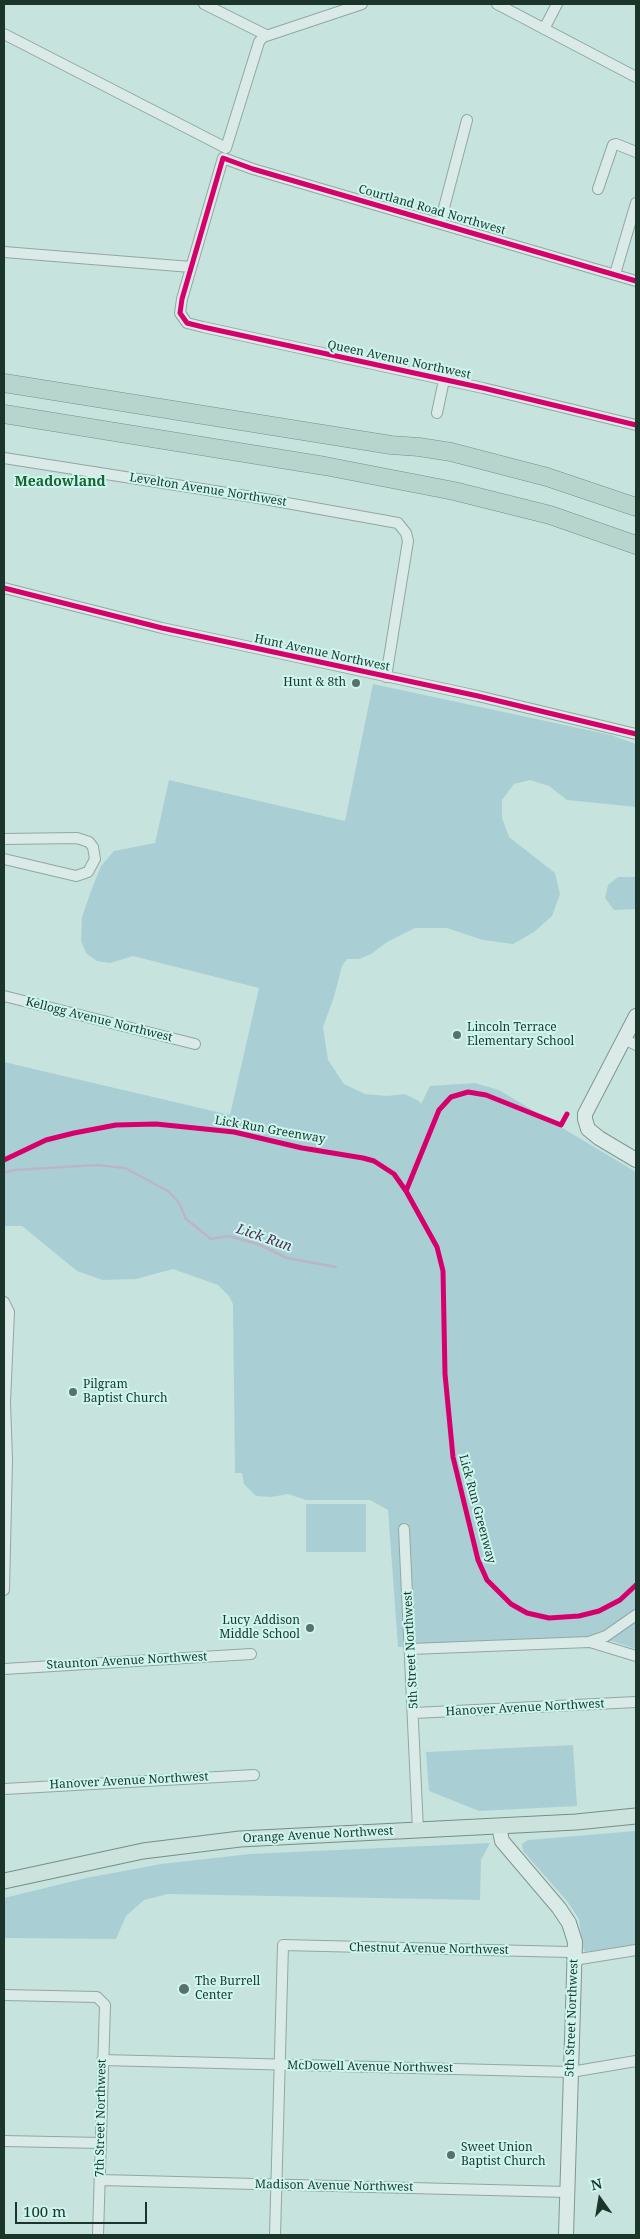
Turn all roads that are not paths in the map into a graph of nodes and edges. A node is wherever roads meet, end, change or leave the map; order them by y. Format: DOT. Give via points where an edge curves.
graph roads {
  1 [pos="204,4"];
  2 [pos="362,4"];
  3 [pos="497,4"];
  4 [pos="557,4"];
  5 [pos="544,29"];
  6 [pos="4,34"];
  7 [pos="266,35"];
  8 [pos="636,77"];
  9 [pos="467,120"];
  10 [pos="636,152"];
  11 [pos="225,153"];
  12 [pos="598,188"];
  13 [pos="636,203"];
  14 [pos="440,223"];
  15 [pos="4,252"];
  16 [pos="191,267"];
  17 [pos="615,274"];
  18 [pos="636,280"];
  19 [pos="444,380"];
  20 [pos="4,383"];
  21 [pos="437,413"];
  22 [pos="4,414"];
  23 [pos="636,425"];
  24 [pos="4,458"];
  25 [pos="636,507"];
  26 [pos="636,545"];
  27 [pos="4,588"];
  28 [pos="386,677"];
  29 [pos="636,734"];
  30 [pos="4,839"];
  31 [pos="4,859"];
  32 [pos="4,996"];
  33 [pos="636,1016"];
  34 [pos="630,1042"];
  35 [pos="194,1044"];
  36 [pos="636,1160"];
  37 [pos="4,1302"];
  38 [pos="5,1460"];
  39 [pos="404,1529"];
  40 [pos="4,1590"];
  41 [pos="636,1615"];
  42 [pos="589,1642"];
  43 [pos="411,1649"];
  44 [pos="250,1654"];
  45 [pos="636,1656"];
  46 [pos="4,1668"];
  47 [pos="636,1702"];
  48 [pos="414,1713"];
  49 [pos="254,1775"];
  50 [pos="4,1789"];
  51 [pos="636,1816"];
  52 [pos="499,1826"];
  53 [pos="418,1830"];
  54 [pos="4,1881"];
  55 [pos="636,1950"];
  56 [pos="574,1956"];
  57 [pos="4,1995"];
  58 [pos="102,2060"];
  59 [pos="636,2062"];
  60 [pos="280,2065"];
  61 [pos="571,2072"];
  62 [pos="4,2141"];
  63 [pos="101,2143"];
  64 [pos="100,2180"];
  65 [pos="277,2185"];
  66 [pos="567,2192"];
  67 [pos="98,2235"];
  68 [pos="275,2235"];
  69 [pos="566,2235"];
  1 -- 7 [label="street"];
  2 -- 7 [label="street"];
  3 -- 5 [label="street"];
  4 -- 5 [label="street"];
  5 -- 8 [label="street"];
  6 -- 11 [label="street, Courtland Road Northwest"];
  7 -- 11 [label="street" via="259,42"];
  9 -- 14 [label="street"];
  10 -- 12 [label="street" via="613,145"];
  11 -- 14 [label="street, Courtland Road Northwest" via="253,169"];
  11 -- 16 [label="street"];
  13 -- 17 [label="street"];
  14 -- 17 [label="street, Courtland Road Northwest"];
  15 -- 16 [label="street"];
  16 -- 19 [label="street, Queen Avenue Northwest" via="180,313 188,323"];
  17 -- 18 [label="street, Courtland Road Northwest"];
  19 -- 21 [label="street"];
  19 -- 23 [label="street, Queen Avenue Northwest"];
  20 -- 25 [label="highway" via="382,444 451,452 547,477"];
  22 -- 26 [label="highway" via="454,490 550,515"];
  24 -- 28 [label="street, Levelton Avenue Northwest" via="398,523 408,541"];
  27 -- 28 [label="street, Hunt Avenue Northwest" via="162,628"];
  28 -- 29 [label="street, Hunt Avenue Northwest"];
  30 -- 31 [label="street" via="77,838 89,842 95,859 88,872 76,876"];
  32 -- 35 [label="street, Kellogg Avenue Northwest"];
  33 -- 34 [label="street"];
  34 -- 36 [label="street" via="584,1119 588,1129 599,1138"];
  37 -- 38 [label="street" via="9,1312"];
  38 -- 40 [label="street"];
  39 -- 43 [label="street, 5th Street Northwest"];
  41 -- 42 [label="street" via="606,1636"];
  42 -- 43 [label="street"];
  42 -- 45 [label="street"];
  43 -- 48 [label="street, 5th Street Northwest"];
  44 -- 46 [label="street, Staunton Avenue Northwest"];
  47 -- 48 [label="street, Hanover Avenue Northwest"];
  48 -- 53 [label="street, 5th Street Northwest"];
  49 -- 50 [label="street, Hanover Avenue Northwest"];
  51 -- 52 [label="main road, Orange Avenue Northwest"];
  52 -- 53 [label="main road, Orange Avenue Northwest"];
  52 -- 56 [label="street, 5th Street Northwest" via="502,1841 569,1924"];
  53 -- 54 [label="main road, Orange Avenue Northwest" via="183,1845 90,1861"];
  55 -- 56 [label="street, Chestnut Avenue Northwest" via="586,1958"];
  56 -- 60 [label="street, Chestnut Avenue Northwest" via="568,1952 283,1945"];
  56 -- 61 [label="street, 5th Street Northwest"];
  57 -- 58 [label="street, 7th Street Northwest" via="97,1997 105,2005"];
  58 -- 60 [label="street, McDowell Avenue Northwest"];
  58 -- 63 [label="street, 7th Street Northwest"];
  59 -- 61 [label="street, McDowell Avenue Northwest"];
  60 -- 61 [label="street, McDowell Avenue Northwest"];
  60 -- 65 [label="street"];
  61 -- 66 [label="street, 5th Street Northwest"];
  62 -- 63 [label="street"];
  63 -- 64 [label="street, 7th Street Northwest"];
  64 -- 65 [label="street, Madison Avenue Northwest"];
  64 -- 67 [label="street, 7th Street Northwest"];
  65 -- 66 [label="street, Madison Avenue Northwest"];
  65 -- 68 [label="street"];
  66 -- 69 [label="street, 5th Street Northwest"];
}
